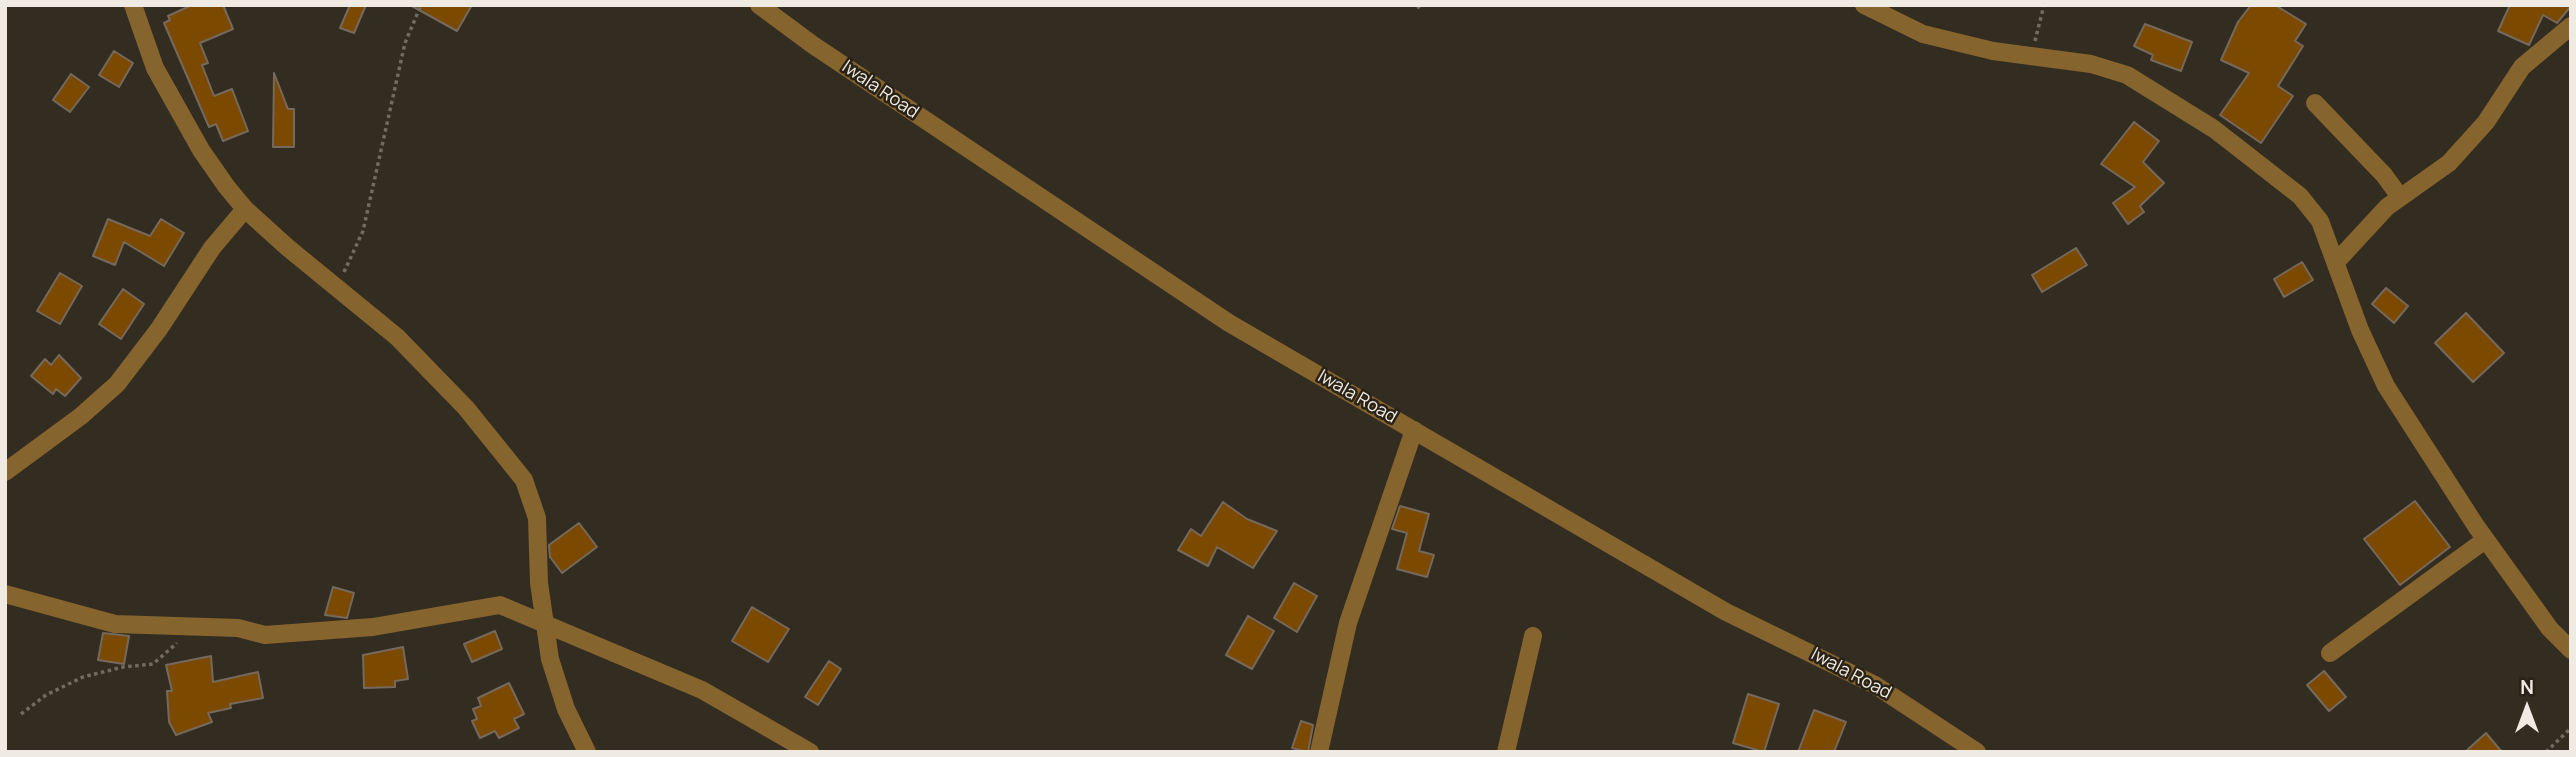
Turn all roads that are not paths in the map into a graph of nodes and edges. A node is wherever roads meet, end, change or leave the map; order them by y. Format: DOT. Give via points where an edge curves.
graph roads {
  1 [pos="133,5"];
  2 [pos="759,5"];
  3 [pos="1864,5"];
  4 [pos="2571,26"];
  5 [pos="2315,103"];
  6 [pos="2400,197"];
  7 [pos="245,209"];
  8 [pos="2337,261"];
  9 [pos="1414,430"];
  10 [pos="5,472"];
  11 [pos="2486,540"];
  12 [pos="5,594"];
  13 [pos="544,623"];
  14 [pos="1533,636"];
  15 [pos="2571,650"];
  16 [pos="2330,653"];
  17 [pos="587,752"];
  18 [pos="810,752"];
  19 [pos="1320,752"];
  20 [pos="1506,752"];
  21 [pos="1977,752"];
  1 -- 7 [label="street" via="155,68 179,112"];
  2 -- 9 [label="street, Iwala Road" via="1174,288"];
  3 -- 8 [label="street" via="1923,34 2110,68 2214,129 2311,206"];
  4 -- 6 [label="street" via="2522,67 2486,122 2449,163"];
  5 -- 6 [label="street"];
  6 -- 8 [label="street"];
  7 -- 10 [label="street" via="117,383"];
  7 -- 13 [label="street" via="397,337 466,408 524,480 537,518"];
  8 -- 11 [label="street" via="2360,330 2386,386"];
  9 -- 19 [label="street" via="1348,623"];
  9 -- 21 [label="street, Iwala Road" via="1726,612 1875,685"];
  11 -- 15 [label="street"];
  11 -- 16 [label="street"];
  12 -- 13 [label="street" via="116,624 239,628 265,635 373,627 500,605"];
  13 -- 17 [label="street" via="559,689"];
  13 -- 18 [label="street" via="702,690"];
  14 -- 20 [label="street"];
}
